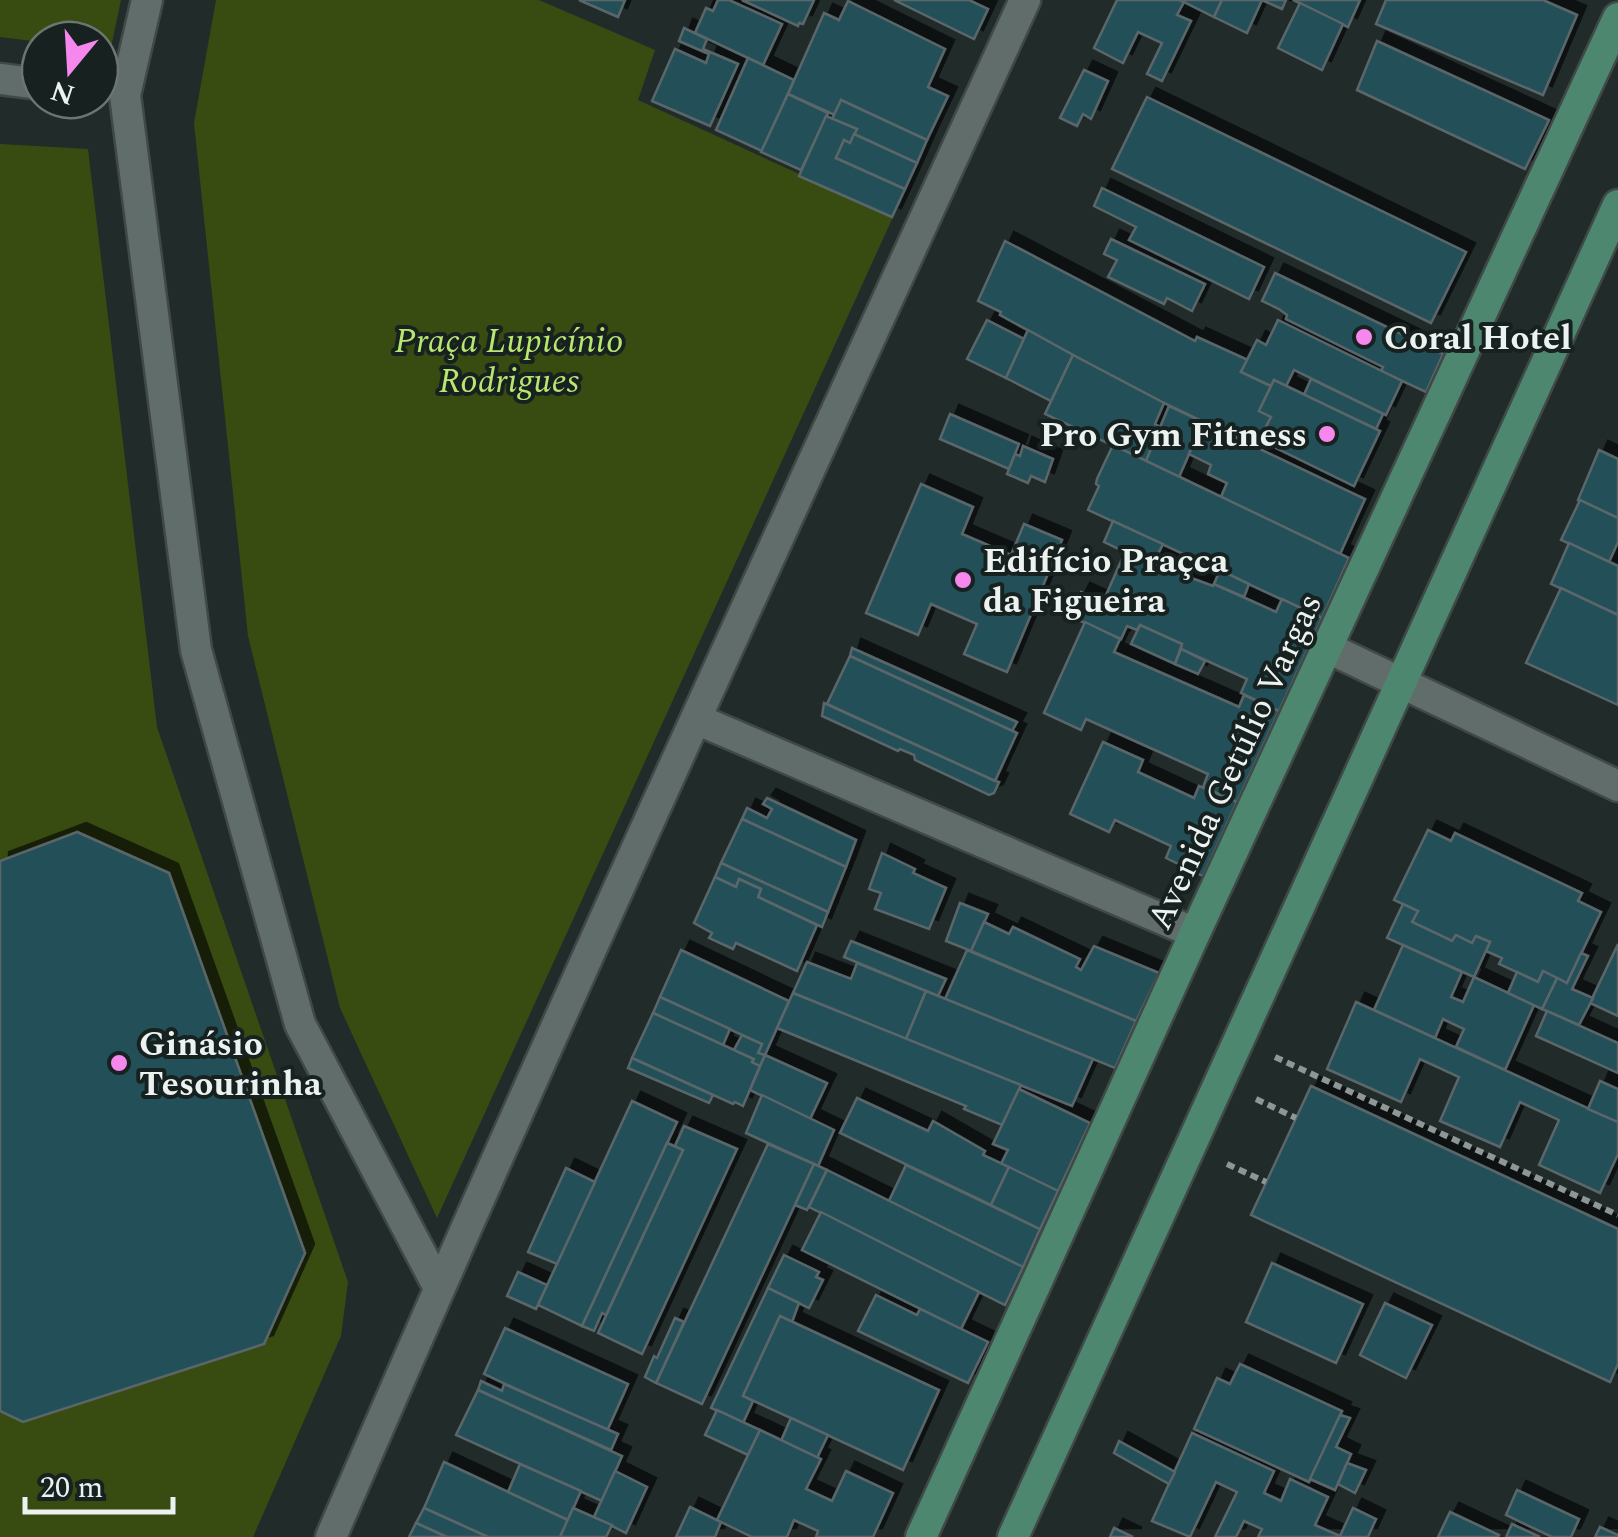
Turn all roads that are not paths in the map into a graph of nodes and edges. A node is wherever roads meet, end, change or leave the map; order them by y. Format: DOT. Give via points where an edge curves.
graph roads {
  1 [pos="147,0"];
  2 [pos="1025,0"];
  3 [pos="1618,18"];
  4 [pos="120,74"];
  5 [pos="117,120"];
  6 [pos="1618,205"];
  7 [pos="1328,648"];
  8 [pos="1400,682"];
  9 [pos="696,718"];
  10 [pos="1618,786"];
  11 [pos="1195,932"];
  12 [pos="439,1288"];
  13 [pos="331,1537"];
  14 [pos="921,1537"];
  15 [pos="1013,1537"];
  1 -- 4 [label="street"];
  2 -- 9 [label="street"];
  3 -- 7 [label="main road, Avenida Getúlio Vargas"];
  5 -- 12 [label="street" via="196,650 300,1024"];
  6 -- 8 [label="main road"];
  7 -- 8 [label="street"];
  7 -- 11 [label="main road, Avenida Getúlio Vargas"];
  8 -- 10 [label="street"];
  8 -- 15 [label="main road"];
  9 -- 11 [label="street"];
  9 -- 12 [label="street"];
  11 -- 14 [label="main road, Avenida Getúlio Vargas"];
  12 -- 13 [label="street"];
}
